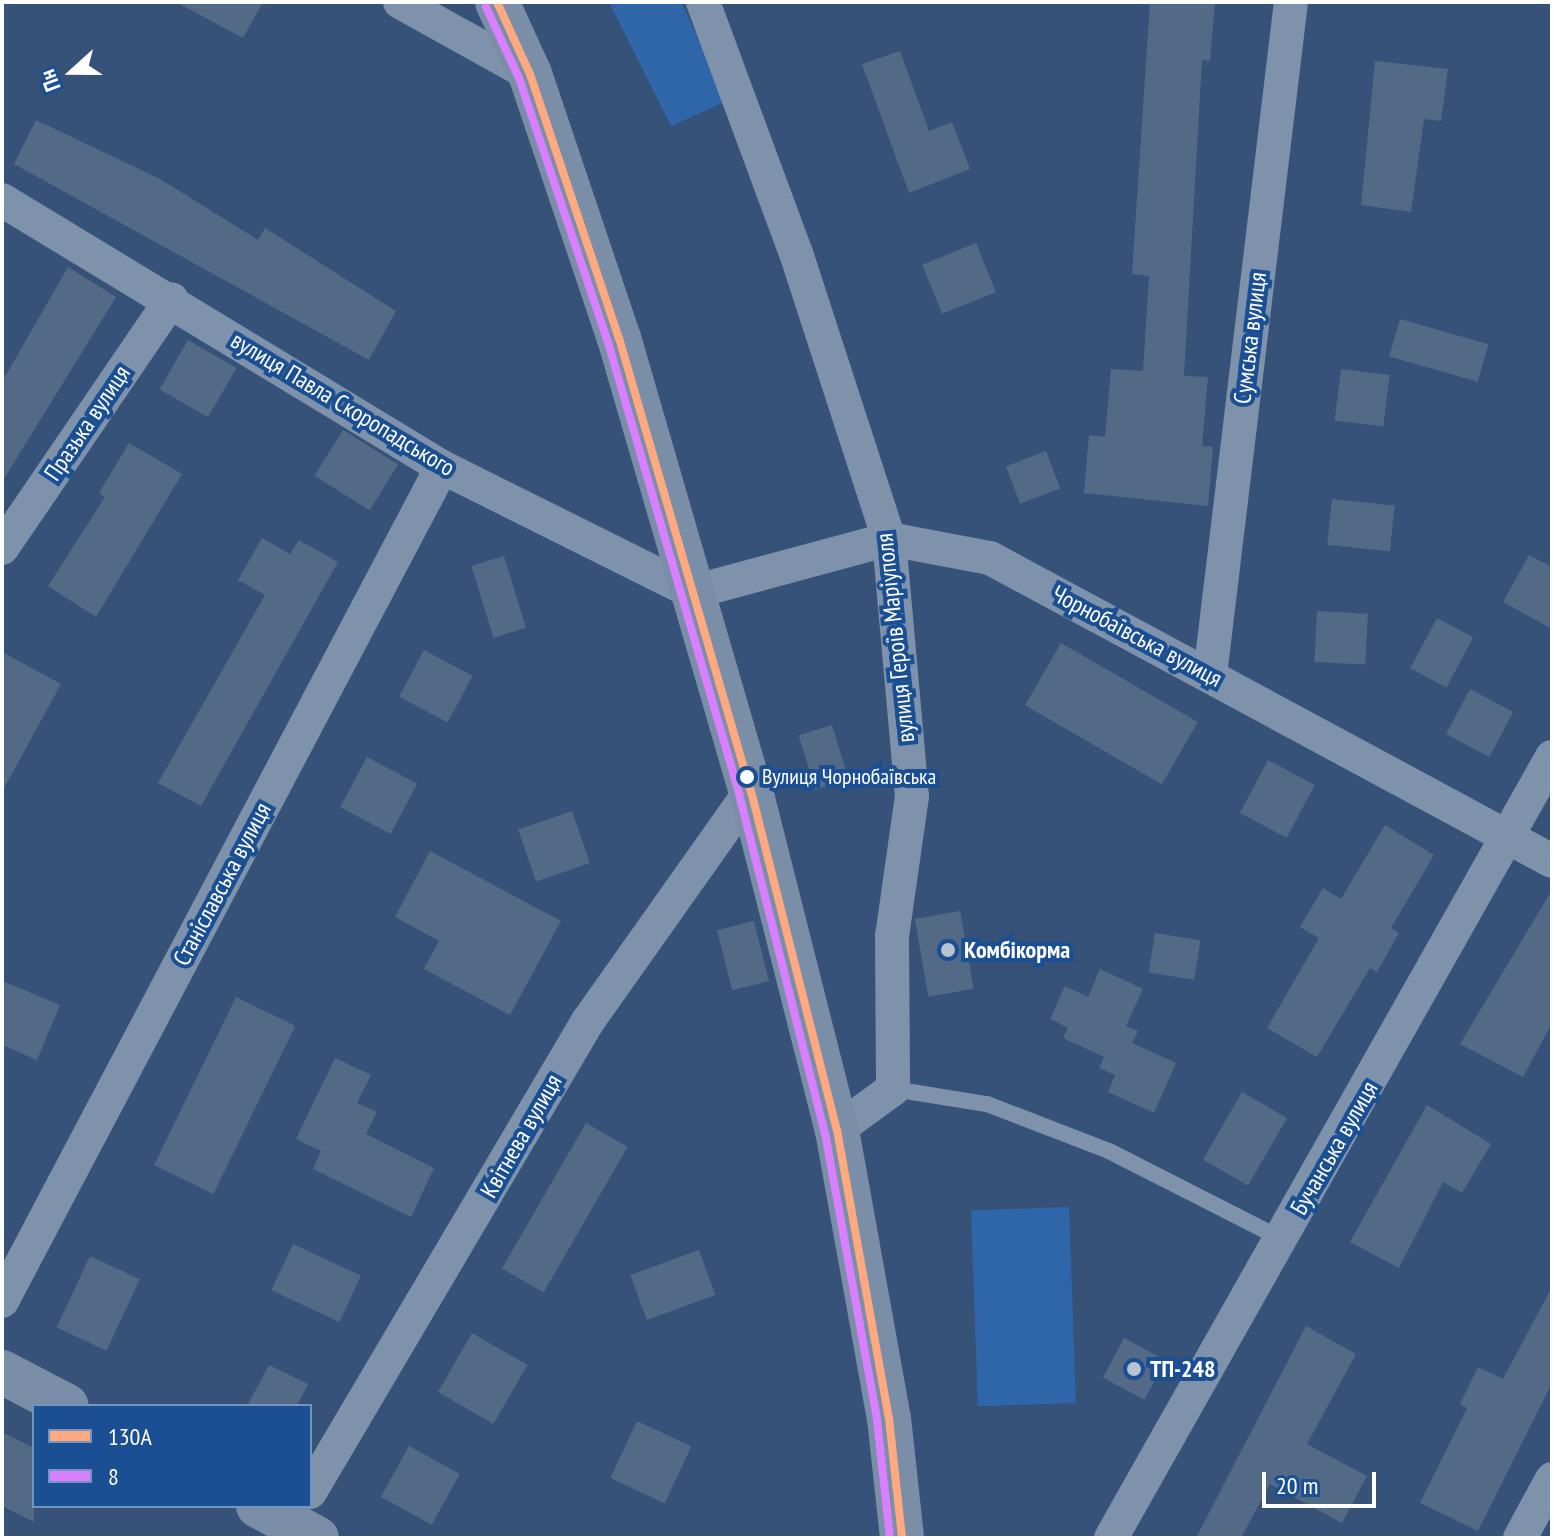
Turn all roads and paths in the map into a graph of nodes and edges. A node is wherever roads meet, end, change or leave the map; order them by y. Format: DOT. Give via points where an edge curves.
graph roads {
  1 [pos="400,2"];
  2 [pos="497,2"];
  3 [pos="703,2"];
  4 [pos="1291,2"];
  5 [pos="530,74"];
  6 [pos="2,200"];
  7 [pos="172,299"];
  8 [pos="442,467"];
  9 [pos="889,539"];
  10 [pos="2,548"];
  11 [pos="693,592"];
  12 [pos="1210,675"];
  13 [pos="1552,757"];
  14 [pos="751,791"];
  15 [pos="1511,838"];
  16 [pos="1552,861"];
  17 [pos="893,1089"];
  18 [pos="837,1130"];
  19 [pos="1282,1239"];
  20 [pos="2,1301"];
  21 [pos="2,1372"];
  22 [pos="63,1404"];
  23 [pos="1552,1479"];
  24 [pos="312,1480"];
  25 [pos="902,1538"];
  26 [pos="1111,1538"];
  27 [pos="1520,1538"];
  1 -- 5 [label="street"];
  2 -- 5 [label="main road"];
  3 -- 9 [label="street, вулиця Героїв Маріуполя" via="796,253"];
  4 -- 12 [label="street, Сумська вулиця"];
  5 -- 11 [label="main road" via="619,338"];
  6 -- 7 [label="street, вулиця Павла Скоропадського"];
  7 -- 8 [label="street, вулиця Павла Скоропадського"];
  7 -- 10 [label="street, Празька вулиця"];
  8 -- 11 [label="street, вулиця Павла Скоропадського"];
  8 -- 20 [label="street, Станіславська вулиця"];
  9 -- 11 [label="street, Чорнобаївська вулиця"];
  9 -- 12 [label="street, Чорнобаївська вулиця" via="990,558"];
  9 -- 17 [label="street, вулиця Героїв Маріуполя" via="912,796 892,936"];
  11 -- 14 [label="main road"];
  12 -- 15 [label="street, Чорнобаївська вулиця"];
  13 -- 15 [label="street, Бучанська вулиця"];
  14 -- 18 [label="main road"];
  14 -- 24 [label="street, Квітнева вулиця" via="588,1021"];
  15 -- 16 [label="street, Чорнобаївська вулиця"];
  15 -- 19 [label="street, Бучанська вулиця"];
  17 -- 18 [label="street"];
  17 -- 19 [label="lane" via="987,1104 1109,1151"];
  18 -- 25 [label="main road" via="889,1418"];
  19 -- 26 [label="street, Бучанська вулиця"];
  21 -- 22 [label="main road"];
  23 -- 27 [label="street"];
}
